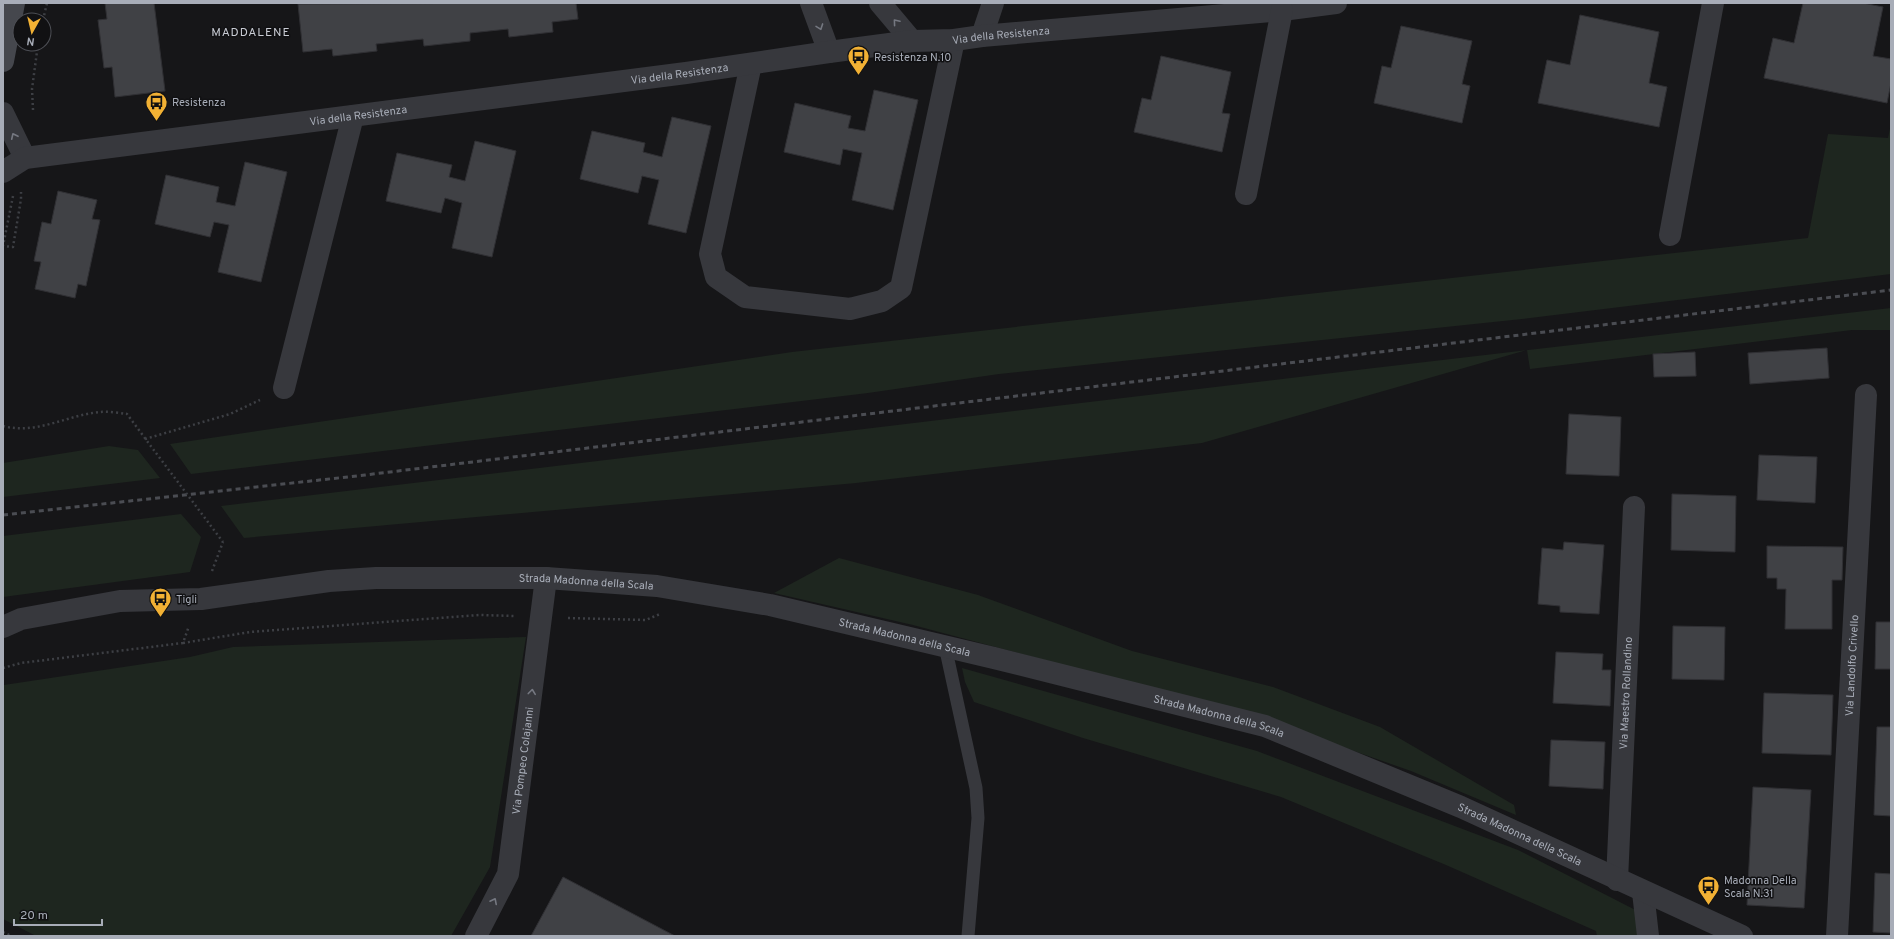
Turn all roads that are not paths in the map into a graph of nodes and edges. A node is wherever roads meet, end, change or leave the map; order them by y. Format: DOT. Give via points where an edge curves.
graph roads {
  1 [pos="14,3"];
  2 [pos="811,3"];
  3 [pos="880,3"];
  4 [pos="993,3"];
  5 [pos="1336,3"];
  6 [pos="1714,3"];
  7 [pos="1282,10"];
  8 [pos="982,36"];
  9 [pos="954,40"];
  10 [pos="912,42"];
  11 [pos="829,52"];
  12 [pos="3,61"];
  13 [pos="751,64"];
  14 [pos="3,113"];
  15 [pos="353,116"];
  16 [pos="25,158"];
  17 [pos="9,181"];
  18 [pos="1246,194"];
  19 [pos="1670,235"];
  20 [pos="284,388"];
  21 [pos="1866,395"];
  22 [pos="1634,507"];
  23 [pos="546,578"];
  24 [pos="9,620"];
  25 [pos="945,646"];
  26 [pos="1617,880"];
  27 [pos="1644,892"];
  28 [pos="476,936"];
  29 [pos="968,936"];
  30 [pos="1648,936"];
  31 [pos="1742,936"];
  32 [pos="1837,936"];
  1 -- 12 [label="main road"];
  2 -- 11 [label="street, one-way"];
  10 -- 3 [label="street, one-way"];
  4 -- 8 [label="street"];
  5 -- 7 [label="street, Via della Resistenza"];
  6 -- 19 [label="street"];
  7 -- 8 [label="street, Via della Resistenza"];
  7 -- 18 [label="street"];
  8 -- 9 [label="street, Via della Resistenza"];
  9 -- 10 [label="street, Via della Resistenza"];
  9 -- 13 [label="street" via="901,288 882,301 850,309 745,297 716,277 710,254"];
  10 -- 11 [label="street, Via della Resistenza"];
  11 -- 13 [label="street, Via della Resistenza"];
  13 -- 15 [label="street, Via della Resistenza"];
  16 -- 14 [label="street, one-way"];
  15 -- 16 [label="street, Via della Resistenza"];
  15 -- 20 [label="street"];
  16 -- 17 [label="street, Via della Resistenza"];
  21 -- 32 [label="street, Via Landolfo Crivello"];
  22 -- 26 [label="street, Via Maestro Rollandino"];
  23 -- 24 [label="street, Strada Madonna della Scala" via="376,578 329,581 201,598 120,601"];
  23 -- 25 [label="street, Strada Madonna della Scala" via="657,586 770,605"];
  28 -- 23 [label="street, Via Pompeo Colajanni, one-way" via="508,874"];
  25 -- 26 [label="street, Strada Madonna della Scala" via="1265,726 1462,807"];
  25 -- 29 [label="lane" via="976,788 978,818"];
  26 -- 27 [label="street, Strada Madonna della Scala"];
  27 -- 30 [label="street"];
  27 -- 31 [label="street, Strada Madonna della Scala"];
}
